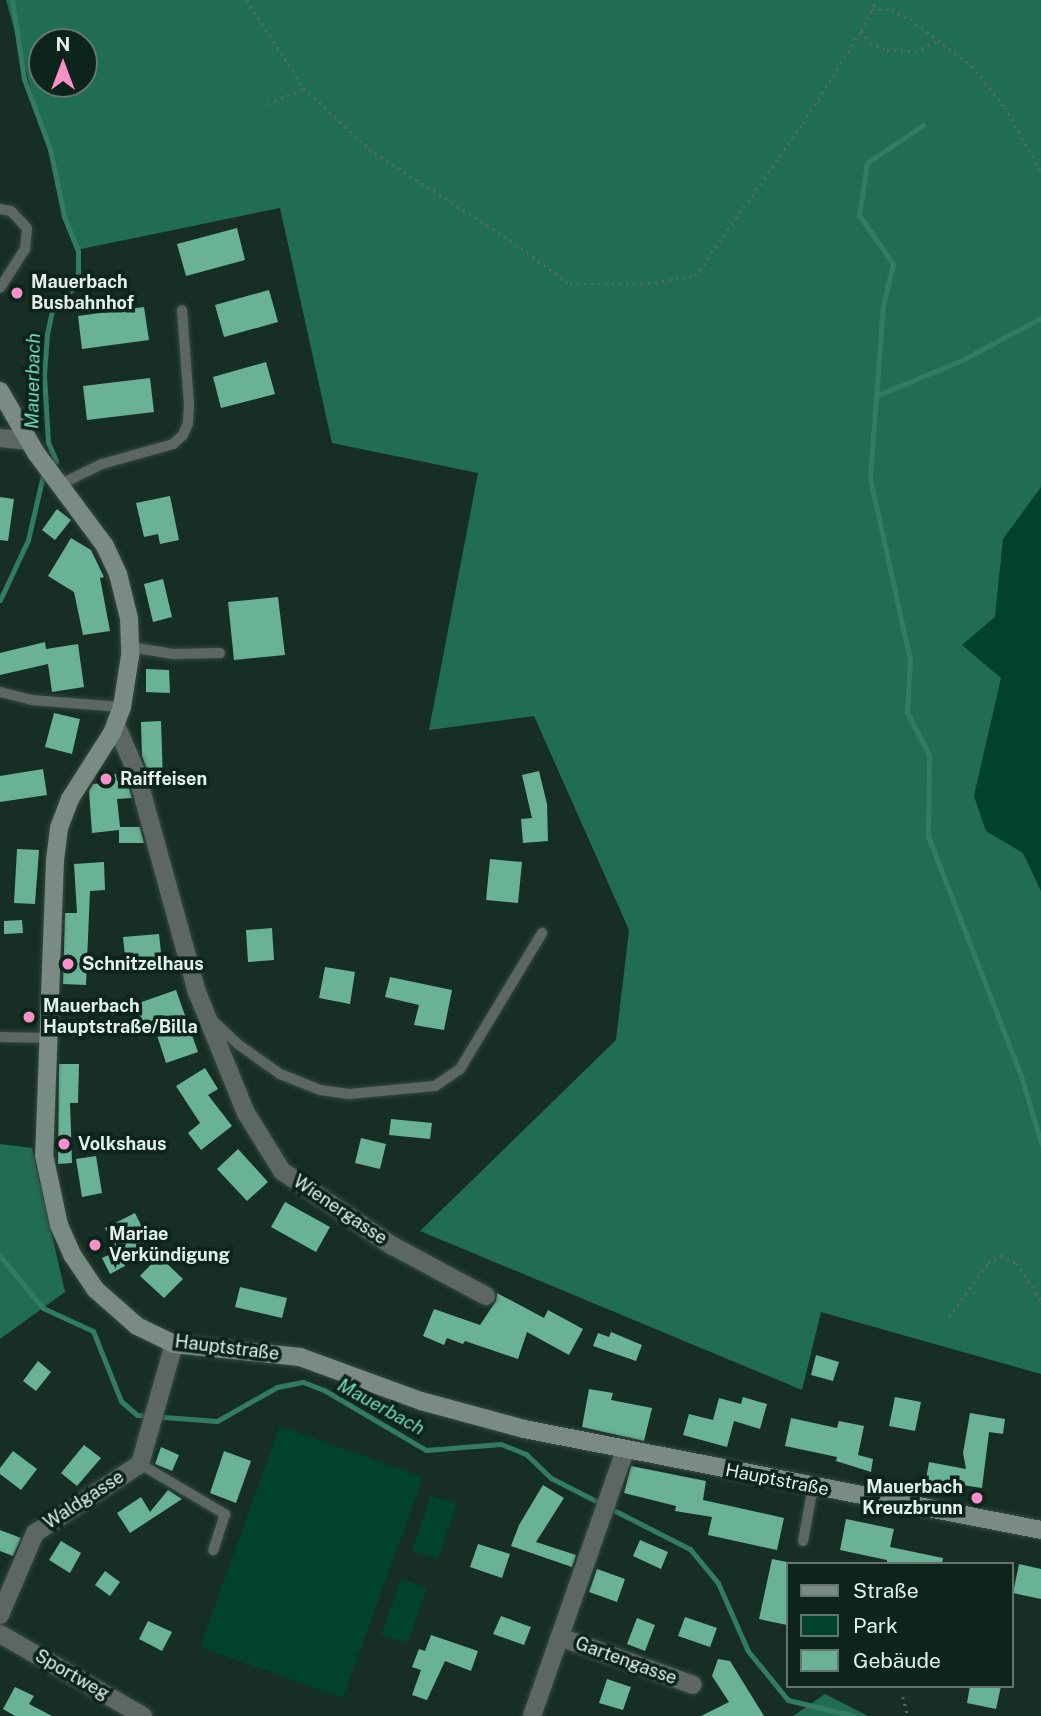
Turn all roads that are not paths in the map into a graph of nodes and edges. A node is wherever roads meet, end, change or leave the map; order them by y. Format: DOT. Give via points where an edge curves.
graph roads {
  1 [pos="0,209"];
  2 [pos="0,288"];
  3 [pos="182,310"];
  4 [pos="0,391"];
  5 [pos="0,438"];
  6 [pos="27,441"];
  7 [pos="61,484"];
  8 [pos="130,647"];
  9 [pos="220,653"];
  10 [pos="0,692"];
  11 [pos="122,707"];
  12 [pos="116,725"];
  13 [pos="542,933"];
  14 [pos="207,1015"];
  15 [pos="1,1037"];
  16 [pos="47,1038"];
  17 [pos="486,1296"];
  18 [pos="174,1344"];
  19 [pos="625,1450"];
  20 [pos="140,1464"];
  21 [pos="813,1487"];
  22 [pos="1041,1530"];
  23 [pos="803,1541"];
  24 [pos="213,1549"];
  25 [pos="0,1615"];
  26 [pos="0,1634"];
  27 [pos="560,1637"];
  28 [pos="692,1685"];
  29 [pos="143,1716"];
  30 [pos="532,1716"];
  1 -- 2 [label="lane" via="11,211 27,228 25,248"];
  3 -- 7 [label="lane" via="189,405 183,435 173,444 102,464"];
  4 -- 6 [label="main road"];
  5 -- 6 [label="street"];
  6 -- 7 [label="main road, Hauptstraße"];
  7 -- 8 [label="main road, Hauptstraße" via="95,530 118,575 129,618"];
  8 -- 9 [label="lane" via="173,654"];
  8 -- 11 [label="main road, Hauptstraße"];
  10 -- 11 [label="lane" via="31,700"];
  11 -- 12 [label="main road, Hauptstraße"];
  12 -- 14 [label="street, Wienergasse" via="136,771"];
  12 -- 16 [label="main road, Hauptstraße" via="78,783 59,828"];
  13 -- 14 [label="lane" via="460,1069 435,1086 349,1094 320,1090 280,1074"];
  14 -- 17 [label="street, Wienergasse" via="246,1113 282,1171 391,1245"];
  15 -- 16 [label="lane"];
  16 -- 18 [label="main road, Hauptstraße" via="44,1155 62,1235 103,1298 137,1326"];
  18 -- 19 [label="main road, Hauptstraße" via="300,1357 453,1411"];
  18 -- 20 [label="street, Waldgasse"];
  19 -- 21 [label="main road, Hauptstraße"];
  19 -- 27 [label="street"];
  20 -- 24 [label="lane" via="225,1514"];
  20 -- 25 [label="street, Waldgasse" via="34,1533"];
  21 -- 22 [label="main road, Hauptstraße"];
  21 -- 23 [label="lane"];
  26 -- 29 [label="street, Sportweg"];
  27 -- 28 [label="street, Gartengasse"];
  27 -- 30 [label="street"];
}
